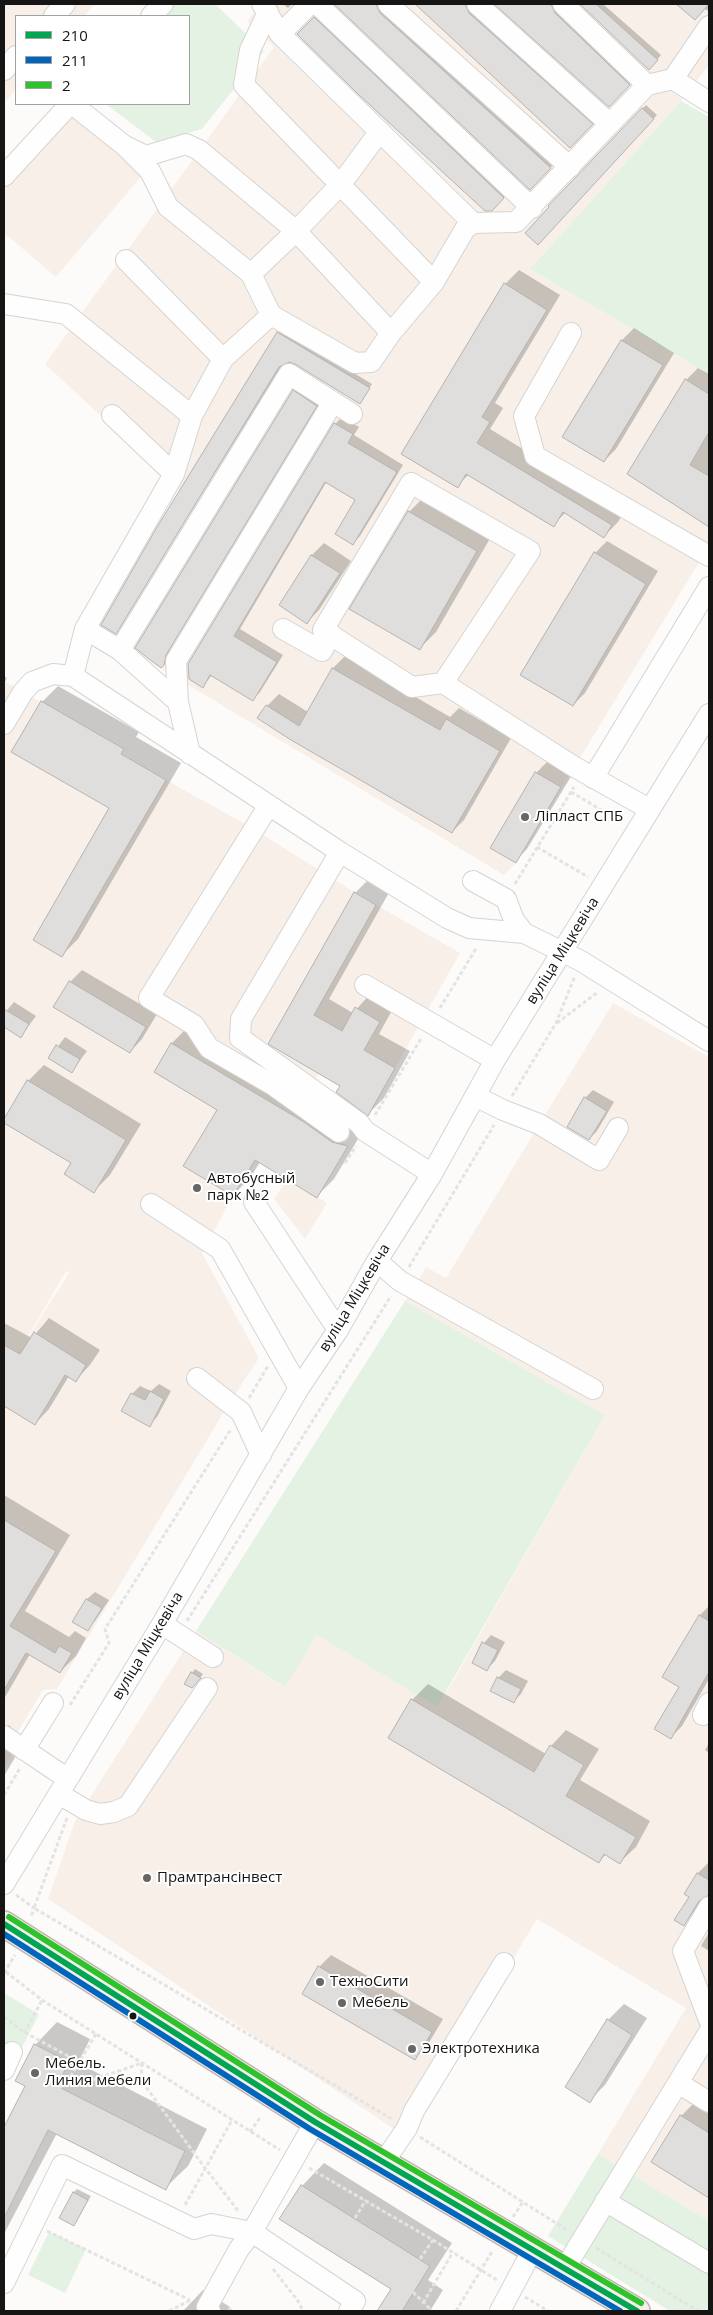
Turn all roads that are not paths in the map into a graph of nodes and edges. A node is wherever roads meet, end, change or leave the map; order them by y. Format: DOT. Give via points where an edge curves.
graph roads {
  1 [pos="65,4"];
  2 [pos="163,4"];
  3 [pos="310,4"];
  4 [pos="317,4"];
  5 [pos="388,4"];
  6 [pos="477,4"];
  7 [pos="562,4"];
  8 [pos="265,8"];
  9 [pos="55,15"];
  10 [pos="152,15"];
  11 [pos="709,26"];
  12 [pos="280,34"];
  13 [pos="15,57"];
  14 [pos="4,70"];
  15 [pos="673,79"];
  16 [pos="647,85"];
  17 [pos="709,102"];
  18 [pos="70,105"];
  19 [pos="72,105"];
  20 [pos="610,124"];
  21 [pos="380,131"];
  22 [pos="125,146"];
  23 [pos="570,167"];
  24 [pos="4,176"];
  25 [pos="341,184"];
  26 [pos="532,208"];
  27 [pos="473,223"];
  28 [pos="296,231"];
  29 [pos="126,260"];
  30 [pos="251,274"];
  31 [pos="434,282"];
  32 [pos="4,304"];
  33 [pos="272,315"];
  34 [pos="391,333"];
  35 [pos="571,333"];
  36 [pos="223,359"];
  37 [pos="333,402"];
  38 [pos="352,414"];
  39 [pos="112,415"];
  40 [pos="192,416"];
  41 [pos="174,474"];
  42 [pos="709,556"];
  43 [pos="709,587"];
  44 [pos="85,629"];
  45 [pos="283,629"];
  46 [pos="331,634"];
  47 [pos="120,650"];
  48 [pos="73,676"];
  49 [pos="444,683"];
  50 [pos="178,702"];
  51 [pos="709,714"];
  52 [pos="4,724"];
  53 [pos="190,754"];
  54 [pos="589,775"];
  55 [pos="269,805"];
  56 [pos="649,809"];
  57 [pos="340,852"];
  58 [pos="473,882"];
  59 [pos="524,933"];
  60 [pos="564,952"];
  61 [pos="364,985"];
  62 [pos="709,1041"];
  63 [pos="495,1060"];
  64 [pos="475,1096"];
  65 [pos="618,1128"];
  66 [pos="339,1132"];
  67 [pos="432,1174"];
  68 [pos="254,1202"];
  69 [pos="150,1204"];
  70 [pos="377,1260"];
  71 [pos="338,1330"];
  72 [pos="197,1378"];
  73 [pos="299,1388"];
  74 [pos="593,1389"];
  75 [pos="261,1455"];
  76 [pos="162,1624"];
  77 [pos="213,1657"];
  78 [pos="208,1688"];
  79 [pos="61,1706"];
  80 [pos="4,1736"];
  81 [pos="27,1752"];
  82 [pos="66,1792"];
  83 [pos="4,1884"];
  84 [pos="709,1908"];
  85 [pos="4,1924"];
  86 [pos="504,1962"];
  87 [pos="709,2020"];
  88 [pos="709,2032"];
  89 [pos="678,2083"];
  90 [pos="709,2102"];
  91 [pos="315,2122"];
  92 [pos="383,2163"];
  93 [pos="605,2201"];
  94 [pos="252,2232"];
  95 [pos="533,2249"];
  96 [pos="709,2263"];
  97 [pos="565,2268"];
  98 [pos="4,2284"];
  99 [pos="210,2311"];
  100 [pos="349,2311"];
  101 [pos="500,2311"];
  102 [pos="636,2311"];
  1 -- 9 [label="street"];
  2 -- 10 [label="street"];
  3 -- 12 [label="street"];
  4 -- 26 [label="street"];
  5 -- 23 [label="street"];
  6 -- 20 [label="street"];
  7 -- 16 [label="street"];
  8 -- 12 [label="street"];
  8 -- 25 [label="street" via="250,50 244,85"];
  11 -- 15 [label="street"];
  12 -- 21 [label="street"];
  13 -- 14 [label="street"];
  15 -- 16 [label="street"];
  15 -- 17 [label="street"];
  16 -- 20 [label="street"];
  18 -- 24 [label="street"];
  19 -- 22 [label="street"];
  20 -- 23 [label="street"];
  21 -- 25 [label="street"];
  21 -- 27 [label="street"];
  22 -- 28 [label="street" via="146,156 186,144 198,150"];
  22 -- 30 [label="street" via="150,171 168,207"];
  23 -- 26 [label="street"];
  25 -- 28 [label="street"];
  25 -- 31 [label="street"];
  26 -- 27 [label="street" via="516,222"];
  27 -- 31 [label="street" via="465,229"];
  28 -- 30 [label="street"];
  28 -- 34 [label="street"];
  29 -- 36 [label="street"];
  30 -- 33 [label="street"];
  31 -- 34 [label="street"];
  32 -- 40 [label="street" via="66,314"];
  33 -- 34 [label="street" via="355,363 371,362"];
  33 -- 36 [label="street"];
  35 -- 42 [label="street" via="524,416 535,456"];
  36 -- 40 [label="street"];
  37 -- 38 [label="street"];
  37 -- 47 [label="street" via="289,374"];
  37 -- 50 [label="street" via="176,660"];
  39 -- 41 [label="street"];
  40 -- 41 [label="street"];
  41 -- 44 [label="street"];
  43 -- 54 [label="street"];
  44 -- 47 [label="street"];
  44 -- 48 [label="street"];
  45 -- 46 [label="street" via="322,650"];
  46 -- 49 [label="street" via="412,687"];
  46 -- 49 [label="street" via="324,630 411,483 530,551"];
  47 -- 50 [label="street"];
  48 -- 52 [label="street" via="53,674 32,682"];
  48 -- 53 [label="street"];
  49 -- 54 [label="street"];
  50 -- 53 [label="street"];
  51 -- 56 [label="street, вуліца Міцкевіча"];
  53 -- 55 [label="street"];
  54 -- 56 [label="street"];
  55 -- 57 [label="street"];
  55 -- 66 [label="street" via="149,998 194,1025 209,1048 273,1086"];
  56 -- 60 [label="street, вуліца Міцкевіча"];
  57 -- 59 [label="street" via="469,928"];
  57 -- 67 [label="street" via="241,1019 240,1038 359,1123 365,1131"];
  58 -- 59 [label="street" via="506,899 514,920"];
  59 -- 60 [label="street"];
  60 -- 62 [label="street"];
  60 -- 63 [label="street, вуліца Міцкевіча"];
  61 -- 63 [label="street"];
  63 -- 64 [label="street, вуліца Міцкевіча"];
  64 -- 65 [label="street" via="539,1124 599,1160"];
  64 -- 67 [label="street, вуліца Міцкевіча"];
  67 -- 70 [label="street, вуліца Міцкевіча"];
  68 -- 71 [label="street"];
  69 -- 73 [label="street" via="220,1249"];
  70 -- 71 [label="street, вуліца Міцкевіча"];
  70 -- 74 [label="street" via="400,1281"];
  71 -- 73 [label="street, вуліца Міцкевіча"];
  72 -- 75 [label="street" via="241,1412"];
  73 -- 75 [label="street, вуліца Міцкевіча"];
  75 -- 76 [label="street, вуліца Міцкевіча"];
  76 -- 77 [label="street"];
  76 -- 82 [label="street, вуліца Міцкевіча"];
  78 -- 82 [label="street" via="128,1806 100,1814 86,1810"];
  79 -- 81 [label="street"];
  80 -- 81 [label="street"];
  81 -- 82 [label="street"];
  82 -- 83 [label="street, вуліца Міцкевіча"];
  84 -- 87 [label="street" via="684,1951"];
  85 -- 91 [label="main road"];
  86 -- 92 [label="street" via="407,2114"];
  88 -- 89 [label="street"];
  89 -- 90 [label="street"];
  89 -- 93 [label="street"];
  91 -- 92 [label="main road"];
  91 -- 94 [label="street"];
  92 -- 95 [label="main road"];
  93 -- 96 [label="street"];
  93 -- 97 [label="street"];
  94 -- 98 [label="street" via="211,2224 194,2228 62,2165"];
  94 -- 99 [label="street" via="207,2307"];
  94 -- 100 [label="street" via="355,2301"];
  95 -- 97 [label="main road"];
  95 -- 101 [label="street"];
  97 -- 102 [label="main road"];
}
